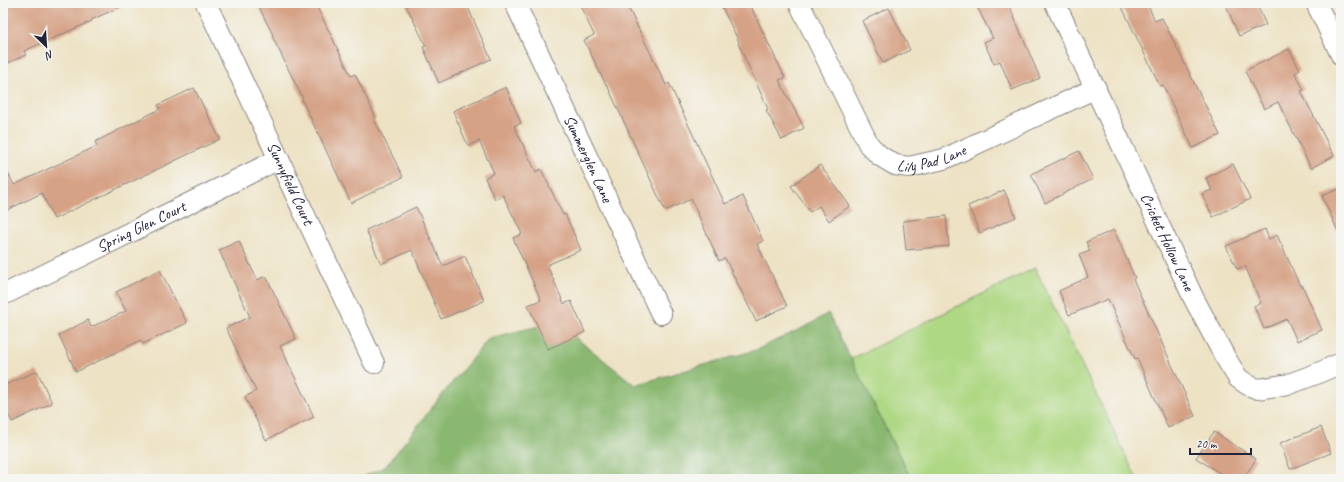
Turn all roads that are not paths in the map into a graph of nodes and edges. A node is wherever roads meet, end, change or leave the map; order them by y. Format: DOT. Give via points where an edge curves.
graph roads {
  1 [pos="206,3"];
  2 [pos="516,3"];
  3 [pos="799,3"];
  4 [pos="1055,3"];
  5 [pos="1316,3"];
  6 [pos="1341,55"];
  7 [pos="1096,88"];
  8 [pos="279,159"];
  9 [pos="3,295"];
  10 [pos="661,314"];
  11 [pos="374,363"];
  12 [pos="1341,363"];
  1 -- 8 [label="street, Sunnyfield Court"];
  2 -- 10 [label="street, Summerglen Lane"];
  3 -- 7 [label="street, Lily Pad Lane" via="869,146 895,165 909,167 944,160"];
  4 -- 7 [label="street, Cricket Hollow Lane"];
  5 -- 6 [label="street"];
  7 -- 12 [label="street, Cricket Hollow Lane" via="1194,299 1238,378 1258,389 1289,384"];
  8 -- 9 [label="street, Spring Glen Court"];
  8 -- 11 [label="street, Sunnyfield Court"];
}
